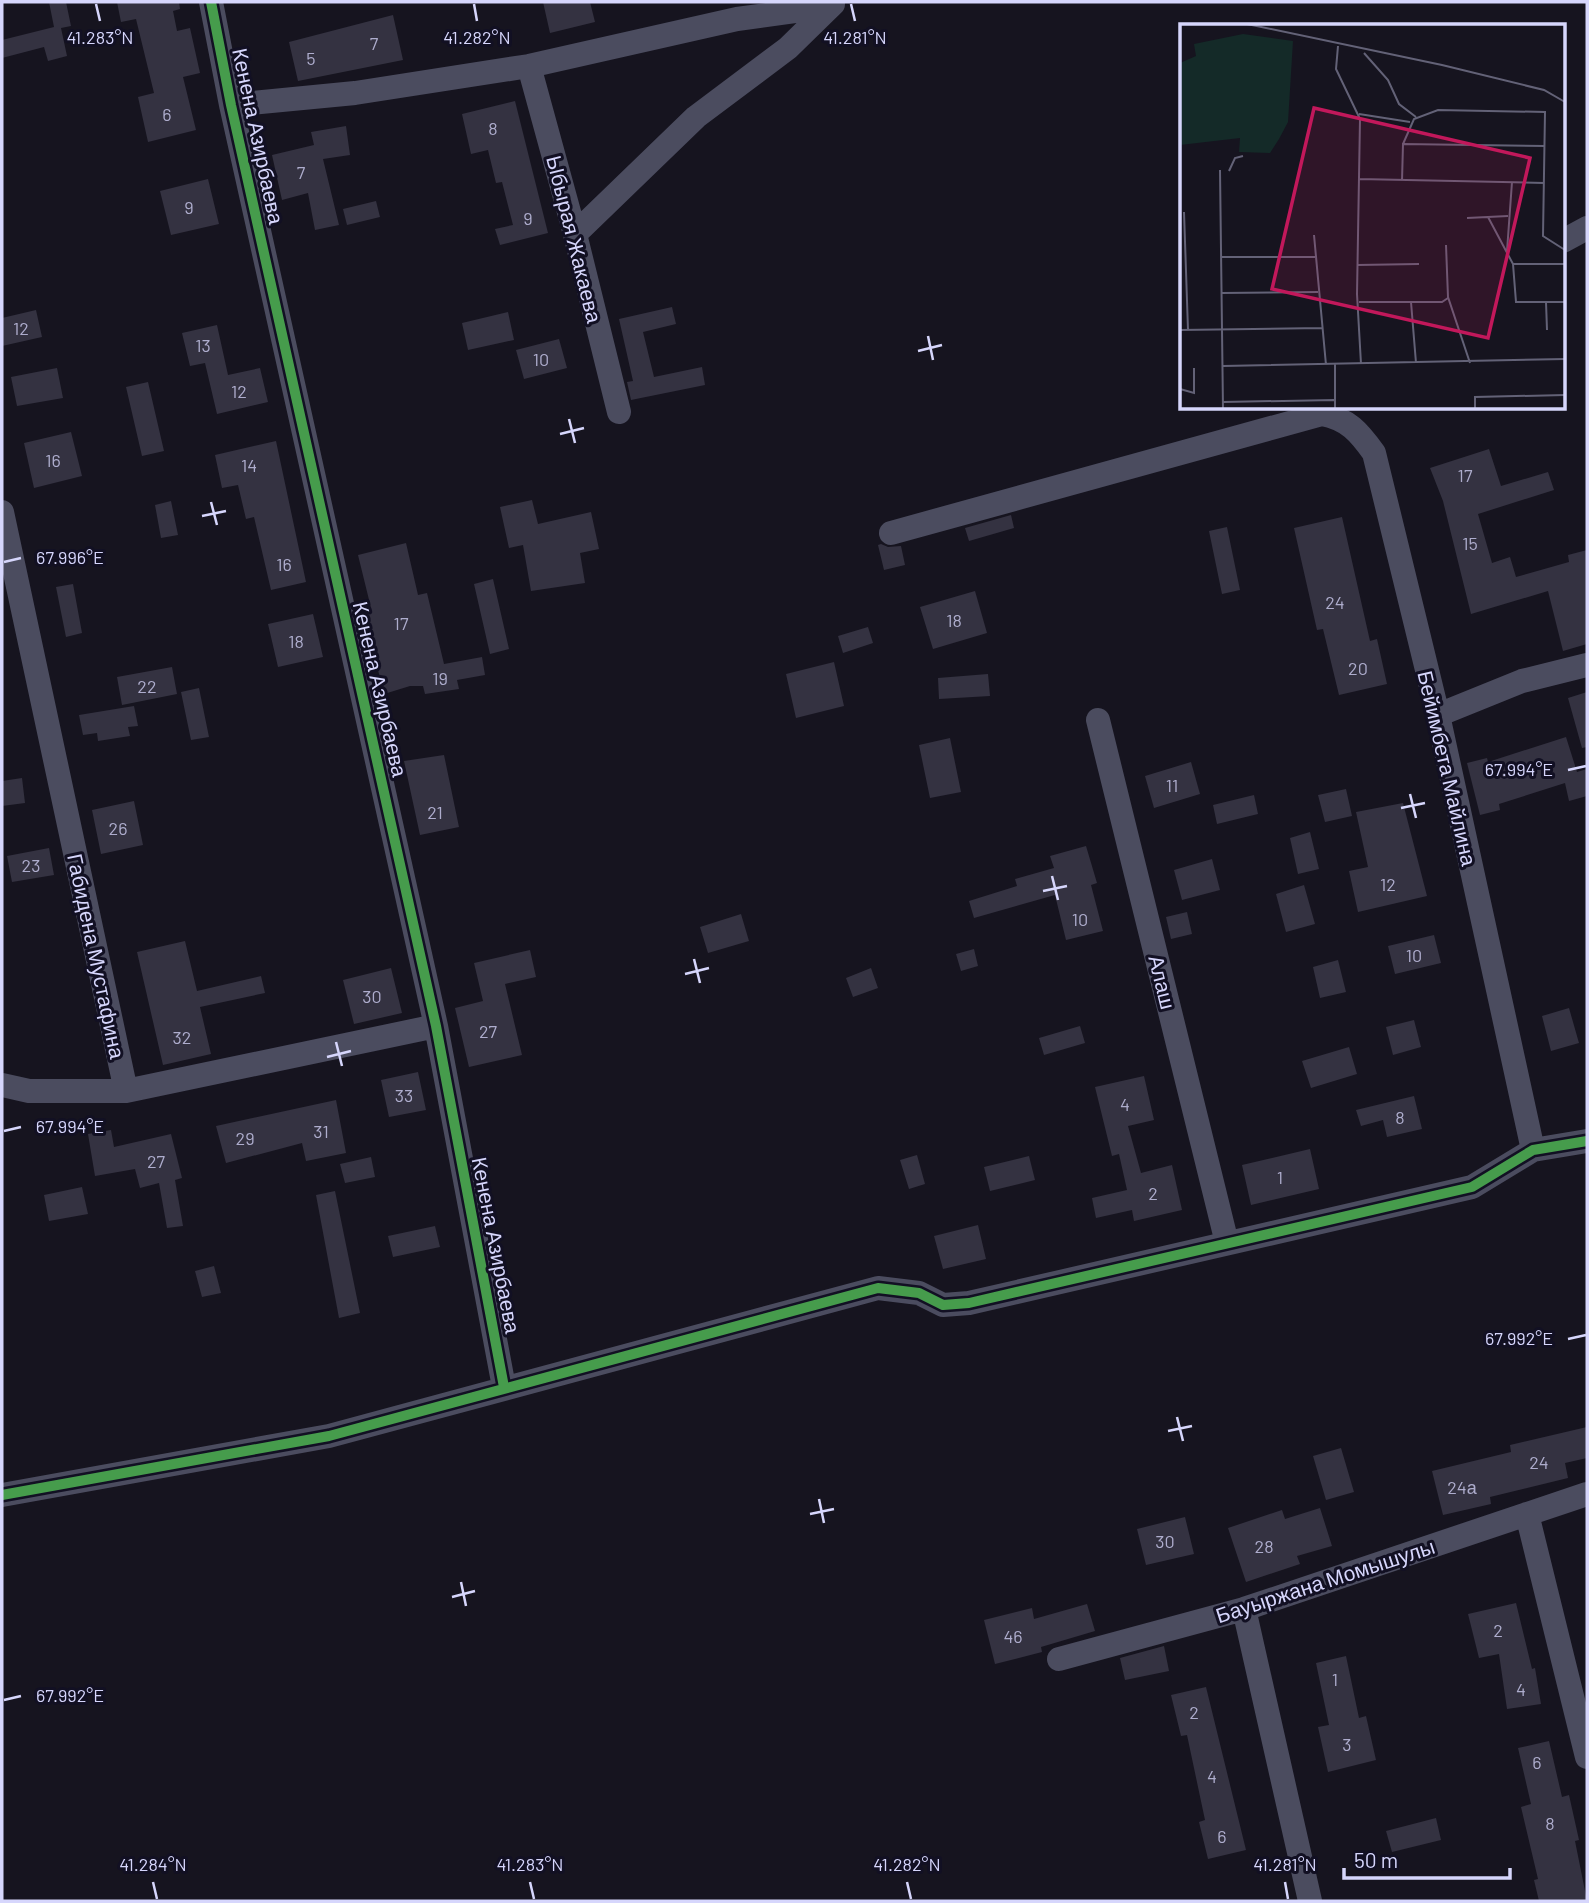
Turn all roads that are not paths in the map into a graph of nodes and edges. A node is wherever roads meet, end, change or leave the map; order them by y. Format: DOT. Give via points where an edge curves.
graph roads {
  1 [pos="211,2"];
  2 [pos="834,4"];
  3 [pos="529,66"];
  4 [pos="231,105"];
  5 [pos="1587,228"];
  6 [pos="575,234"];
  7 [pos="1564,240"];
  8 [pos="1327,411"];
  9 [pos="618,412"];
  10 [pos="2,512"];
  11 [pos="891,533"];
  12 [pos="1587,664"];
  13 [pos="1438,715"];
  14 [pos="1098,720"];
  15 [pos="436,1026"];
  16 [pos="2,1085"];
  17 [pos="126,1091"];
  18 [pos="1587,1140"];
  19 [pos="1533,1150"];
  20 [pos="1227,1243"];
  21 [pos="504,1387"];
  22 [pos="1587,1494"];
  23 [pos="2,1495"];
  24 [pos="1527,1514"];
  25 [pos="1244,1609"];
  26 [pos="1059,1658"];
  27 [pos="1587,1757"];
  28 [pos="1310,1901"];
  1 -- 4 [label="street, Кенена Азирбаева"];
  2 -- 3 [label="street" via="737,19"];
  2 -- 6 [label="street" via="788,48 696,117"];
  3 -- 4 [label="street" via="355,93"];
  3 -- 6 [label="street, Ыбырая Жакаева"];
  4 -- 15 [label="street, Кенена Азирбаева"];
  5 -- 7 [label="street"];
  6 -- 9 [label="street, Ыбырая Жакаева"];
  8 -- 11 [label="street"];
  8 -- 13 [label="street, Бейимбета Майлина" via="1361,434 1374,453"];
  10 -- 17 [label="street, Габидена Мустафина"];
  12 -- 13 [label="street" via="1522,681"];
  13 -- 19 [label="street, Бейимбета Майлина"];
  14 -- 20 [label="street, Алаш"];
  15 -- 17 [label="street"];
  15 -- 21 [label="street, Кенена Азирбаева"];
  16 -- 17 [label="street" via="29,1091"];
  18 -- 19 [label="street"];
  19 -- 20 [label="street" via="1472,1187"];
  20 -- 21 [label="street" via="968,1303 943,1306 919,1293 878,1288"];
  21 -- 23 [label="street" via="329,1436"];
  22 -- 24 [label="street, Бауыржана Момышулы"];
  24 -- 25 [label="street, Бауыржана Момышулы"];
  24 -- 27 [label="street"];
  25 -- 26 [label="street, Бауыржана Момышулы"];
  25 -- 28 [label="street"];
}
